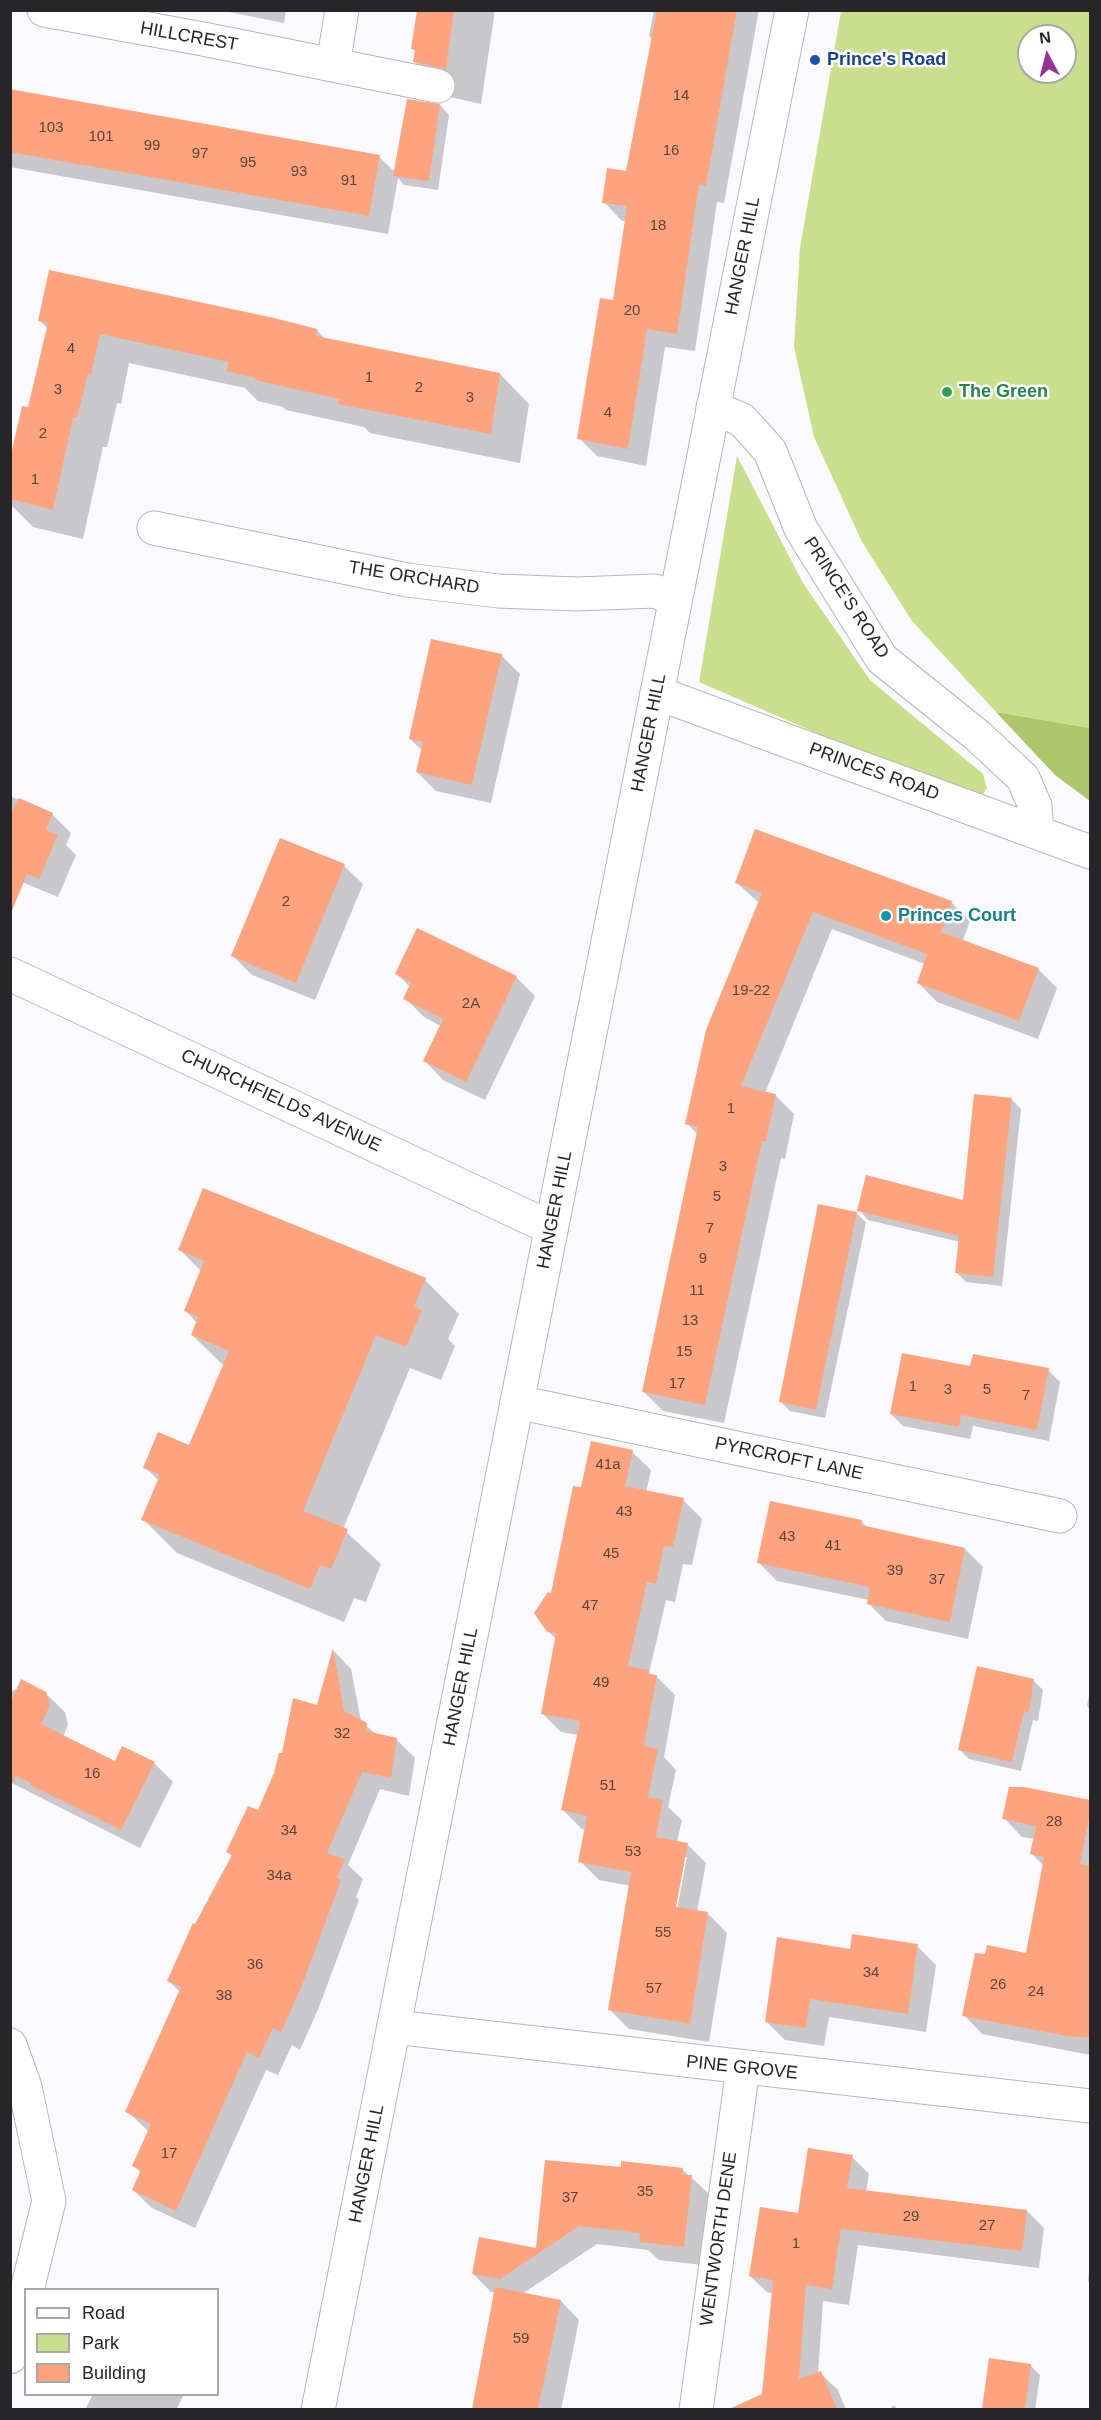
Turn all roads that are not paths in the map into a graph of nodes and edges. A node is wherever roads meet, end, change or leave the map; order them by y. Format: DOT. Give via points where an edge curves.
graph roads {
  1 [pos="44,10"];
  2 [pos="342,10"];
  3 [pos="792,10"];
  4 [pos="333,65"];
  5 [pos="438,86"];
  6 [pos="713,407"];
  7 [pos="154,528"];
  8 [pos="675,599"];
  9 [pos="657,693"];
  10 [pos="1037,832"];
  11 [pos="1090,852"];
  12 [pos="10,974"];
  13 [pos="551,1228"];
  14 [pos="517,1402"];
  15 [pos="1060,1516"];
  16 [pos="394,2027"];
  17 [pos="10,2045"];
  18 [pos="743,2068"];
  19 [pos="1090,2106"];
  20 [pos="27,2288"];
  21 [pos="24,2304"];
  22 [pos="10,2357"];
  23 [pos="318,2409"];
  24 [pos="696,2409"];
  1 -- 4 [label="street, HILLCREST"];
  2 -- 4 [label="street"];
  3 -- 6 [label="street, HANGER HILL"];
  4 -- 5 [label="street, HILLCREST"];
  6 -- 8 [label="street, HANGER HILL"];
  6 -- 10 [label="street, PRINCE'S ROAD" via="742,420 770,452 801,529 882,659 978,736 1023,778 1035,806"];
  7 -- 8 [label="street, THE ORCHARD" via="408,579 498,591 656,591"];
  8 -- 9 [label="street, HANGER HILL"];
  9 -- 10 [label="street, PRINCES ROAD"];
  9 -- 13 [label="street, HANGER HILL"];
  10 -- 11 [label="street, PRINCES ROAD"];
  12 -- 13 [label="street, CHURCHFIELDS AVENUE"];
  13 -- 14 [label="street, HANGER HILL"];
  14 -- 15 [label="street, PYRCROFT LANE"];
  14 -- 16 [label="street, HANGER HILL"];
  16 -- 18 [label="street, PINE GROVE"];
  16 -- 23 [label="street, HANGER HILL"];
  17 -- 20 [label="street" via="25,2087 50,2202"];
  18 -- 19 [label="street, PINE GROVE"];
  18 -- 24 [label="street, WENTWORTH DENE"];
  21 -- 22 [label="street"];
}
